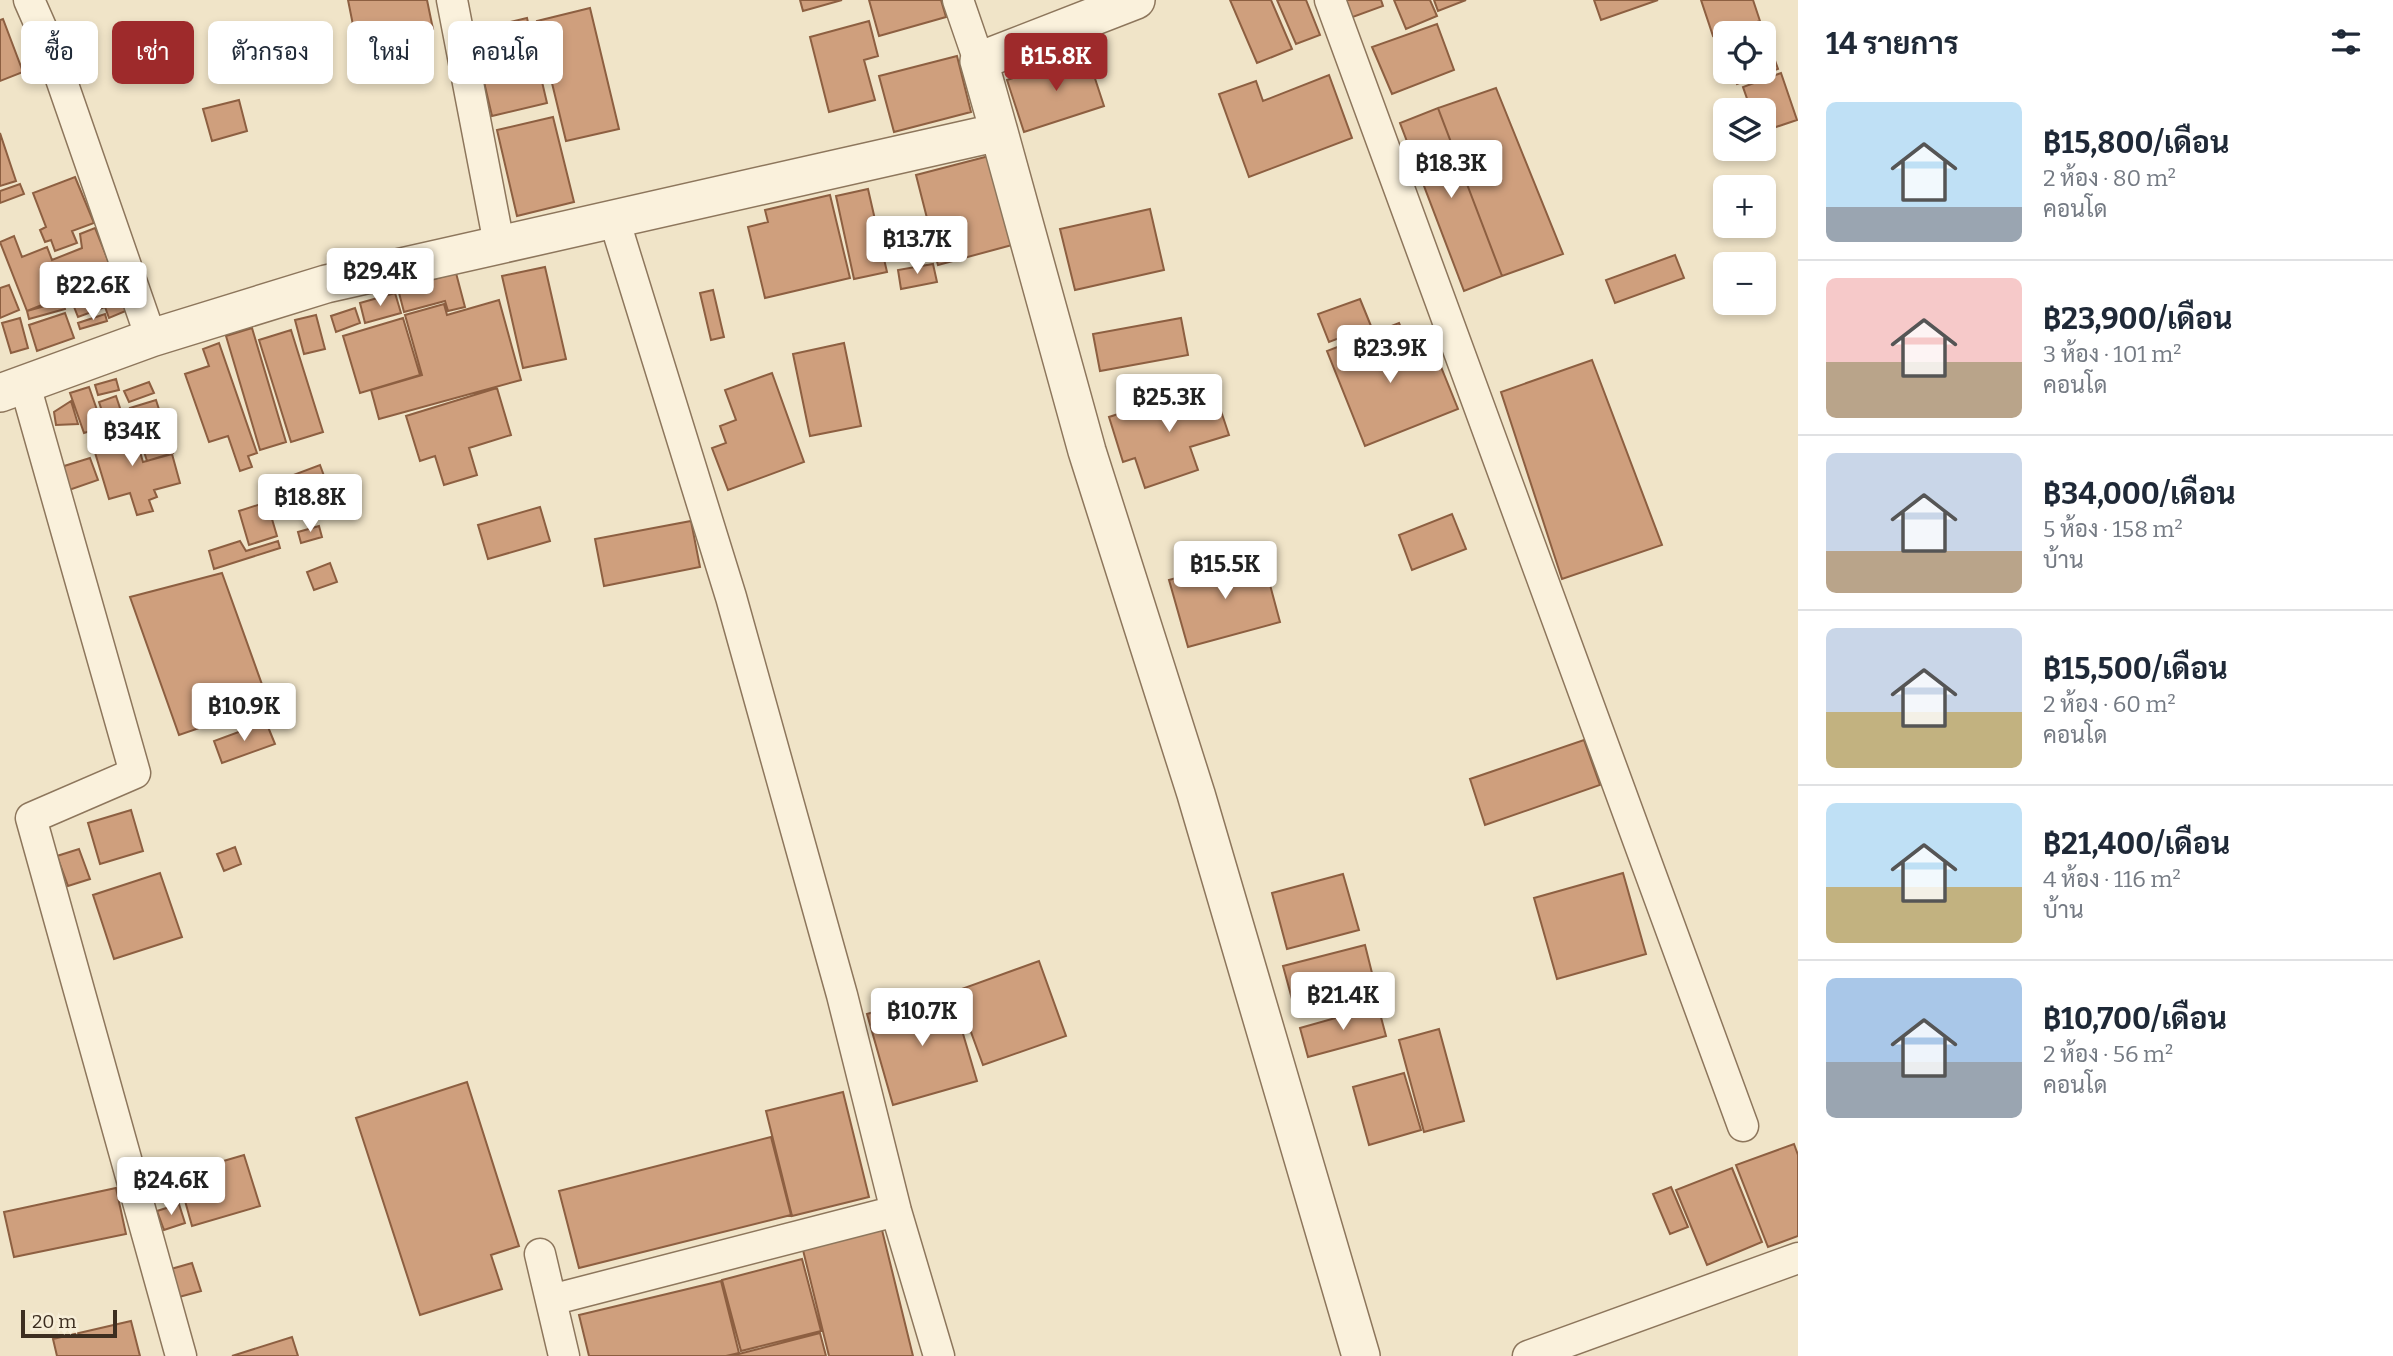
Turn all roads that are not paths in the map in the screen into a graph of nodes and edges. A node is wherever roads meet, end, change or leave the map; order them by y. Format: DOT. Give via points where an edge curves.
graph roads {
  1 [pos="29,0"];
  2 [pos="452,0"];
  3 [pos="958,0"];
  4 [pos="1136,0"];
  5 [pos="1330,0"];
  6 [pos="979,61"];
  7 [pos="999,132"];
  8 [pos="614,219"];
  9 [pos="499,244"];
  10 [pos="151,338"];
  11 [pos="12,389"];
  12 [pos="1743,1126"];
  13 [pos="896,1211"];
  14 [pos="540,1254"];
  15 [pos="1798,1258"];
  16 [pos="551,1300"];
  17 [pos="181,1356"];
  18 [pos="564,1356"];
  19 [pos="939,1356"];
  20 [pos="1361,1356"];
  21 [pos="1528,1356"];
  1 -- 10 [label="street" via="51,50"];
  2 -- 9 [label="street"];
  3 -- 6 [label="street"];
  4 -- 6 [label="street"];
  5 -- 12 [label="street"];
  6 -- 7 [label="street"];
  7 -- 8 [label="street"];
  7 -- 20 [label="street" via="1087,451 1196,794"];
  8 -- 9 [label="street"];
  8 -- 13 [label="street" via="734,610 842,995"];
  9 -- 10 [label="street" via="326,284"];
  10 -- 11 [label="street"];
  11 -- 17 [label="street" via="135,773 32,818"];
  13 -- 16 [label="street"];
  13 -- 19 [label="street"];
  14 -- 16 [label="street"];
  15 -- 21 [label="street"];
  16 -- 18 [label="street"];
}
